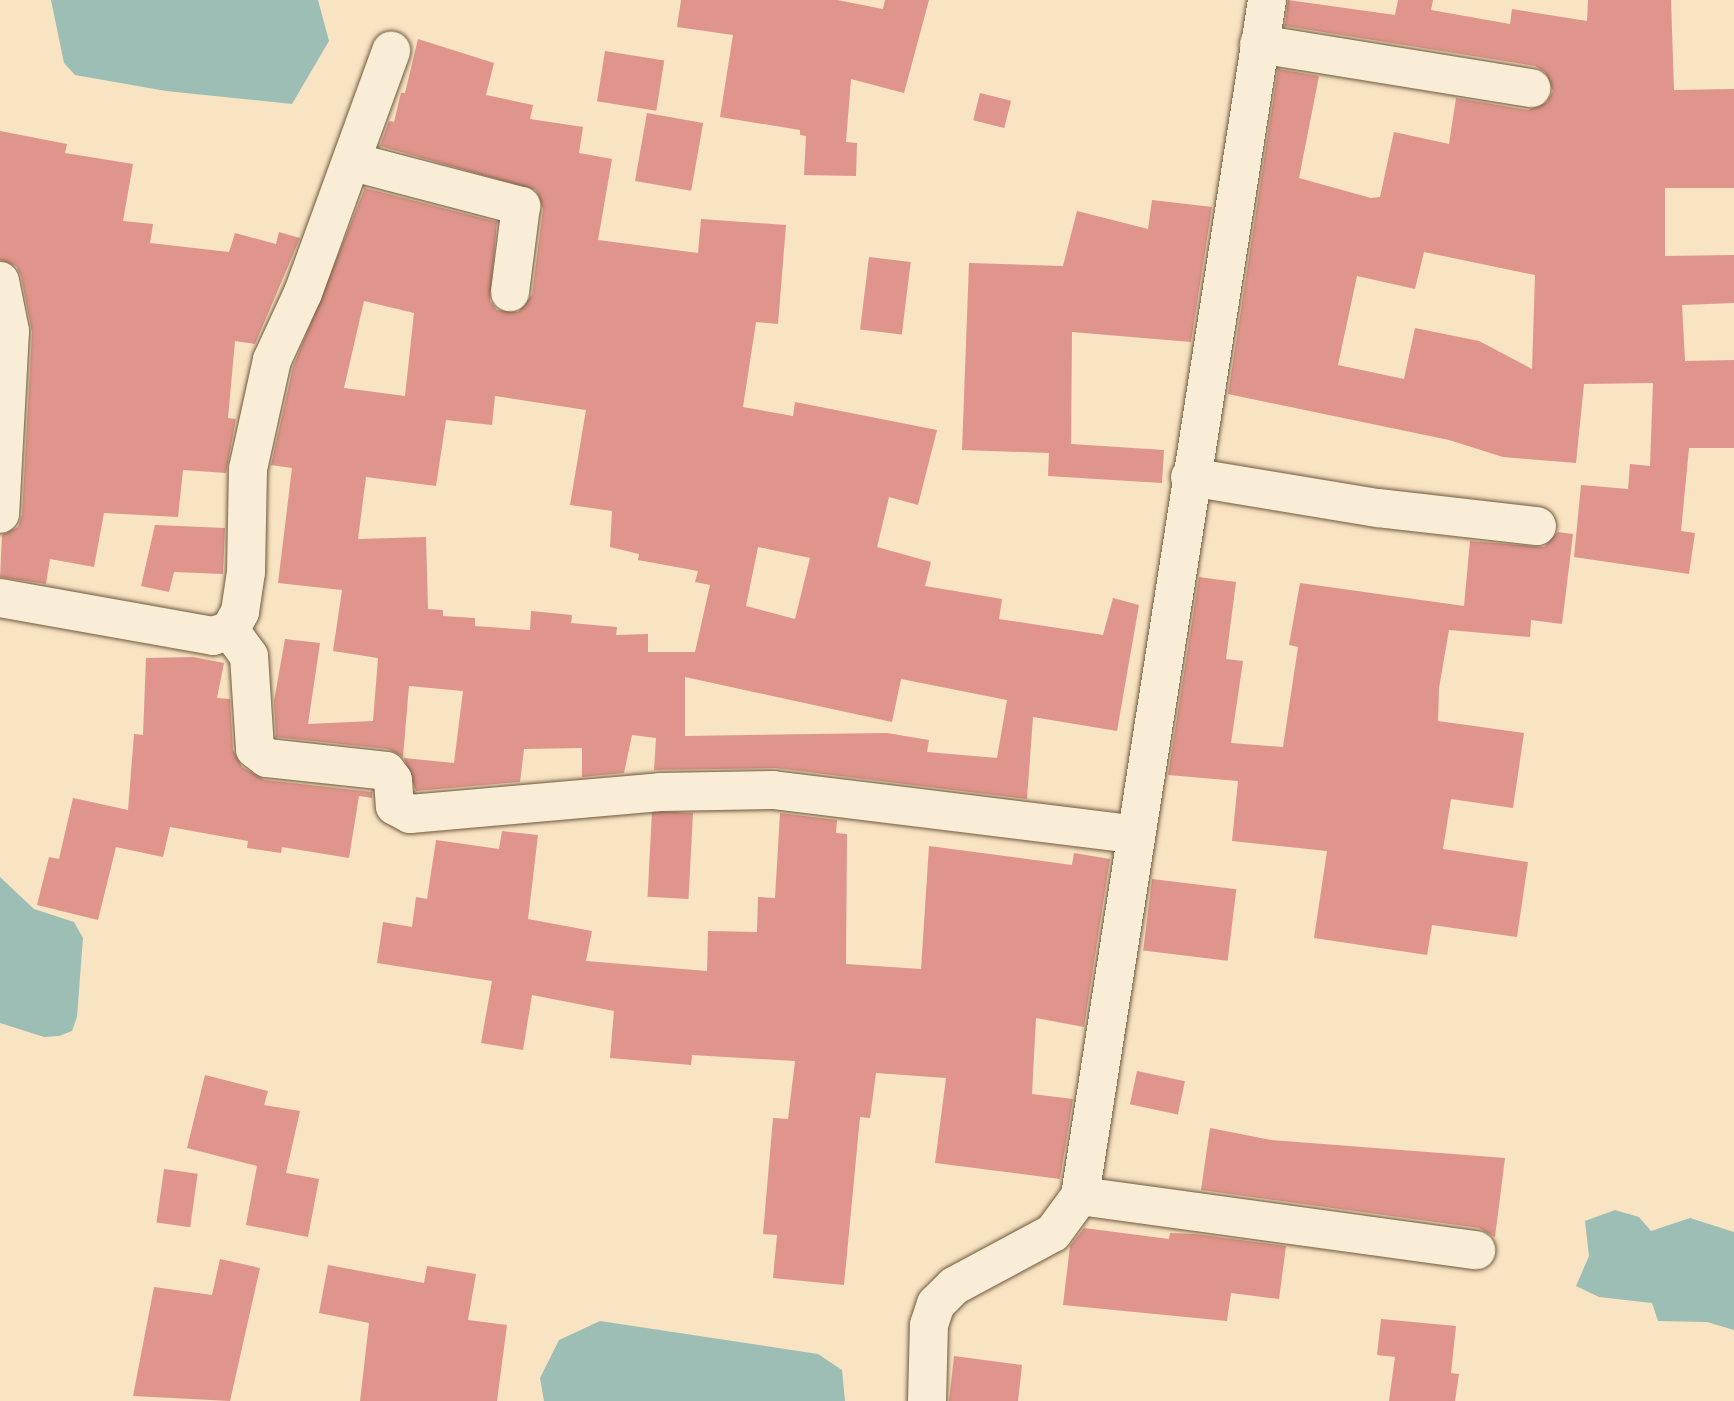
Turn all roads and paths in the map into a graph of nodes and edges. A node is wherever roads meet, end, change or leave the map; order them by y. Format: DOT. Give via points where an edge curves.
graph roads {
  1 [pos="1267,0"];
  2 [pos="1259,44"];
  3 [pos="391,51"];
  4 [pos="1531,88"];
  5 [pos="353,162"];
  6 [pos="0,281"];
  7 [pos="510,292"];
  8 [pos="1190,477"];
  9 [pos="0,514"];
  10 [pos="1537,526"];
  11 [pos="0,598"];
  12 [pos="230,630"];
  13 [pos="1133,834"];
  14 [pos="1080,1196"];
  15 [pos="1476,1250"];
  16 [pos="927,1401"];
  1 -- 2 [label="street"];
  2 -- 4 [label="street"];
  2 -- 8 [label="street"];
  3 -- 5 [label="street"];
  5 -- 7 [label="street" via="521,206"];
  5 -- 12 [label="street" via="272,360 248,469 240,612"];
  6 -- 9 [label="street" via="10,331"];
  8 -- 10 [label="street" via="1378,508"];
  8 -- 13 [label="street"];
  11 -- 12 [label="street" via="213,636"];
  12 -- 13 [label="street" via="249,656 255,749 267,758 386,771 393,780 395,806 410,814 660,792 773,790"];
  13 -- 14 [label="street"];
  14 -- 15 [label="street"];
  14 -- 16 [label="street" via="1053,1233 954,1286 936,1304 929,1325"];
}
